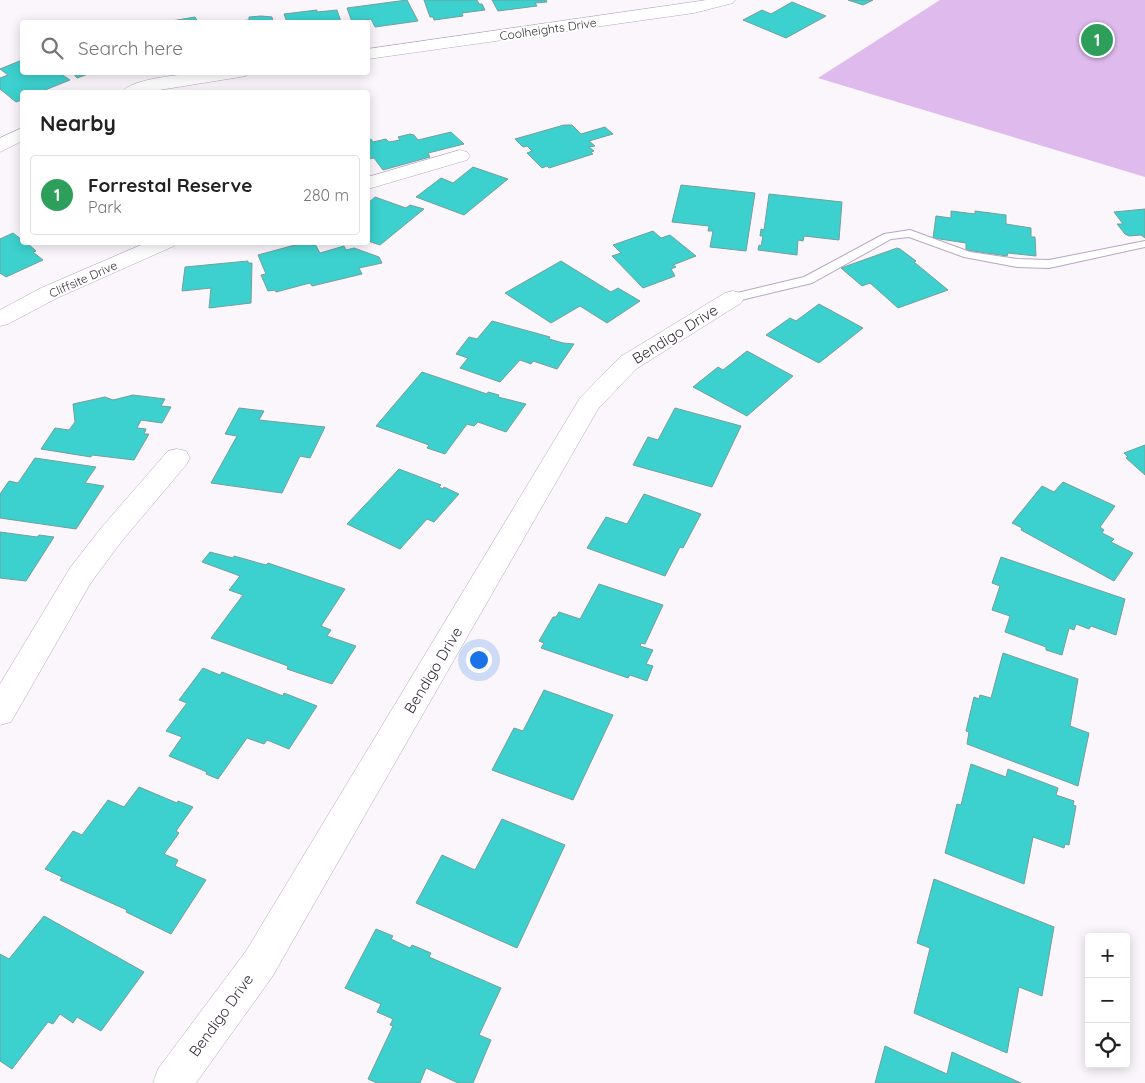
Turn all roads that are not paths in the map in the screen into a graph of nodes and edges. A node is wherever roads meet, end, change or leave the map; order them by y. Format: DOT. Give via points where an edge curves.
graph roads {
  1 [pos="727,0"];
  2 [pos="370,54"];
  3 [pos="219,75"];
  4 [pos="137,90"];
  5 [pos="20,135"];
  6 [pos="0,146"];
  7 [pos="460,156"];
  8 [pos="370,182"];
  9 [pos="1145,244"];
  10 [pos="160,245"];
  11 [pos="733,298"];
  12 [pos="0,319"];
  13 [pos="177,458"];
  14 [pos="0,712"];
  15 [pos="172,1083"];
  1 -- 2 [label="street, Coolheights Drive" via="694,8"];
  3 -- 4 [label="street"];
  5 -- 6 [label="street"];
  7 -- 8 [label="street"];
  9 -- 11 [label="lane" via="1049,264 1017,263 968,255 910,233 888,236 808,280"];
  10 -- 12 [label="street, Cliffsite Drive" via="48,293"];
  11 -- 15 [label="street, Bendigo Drive" via="628,363 589,404 259,964"];
  13 -- 14 [label="street" via="80,576"];
}
